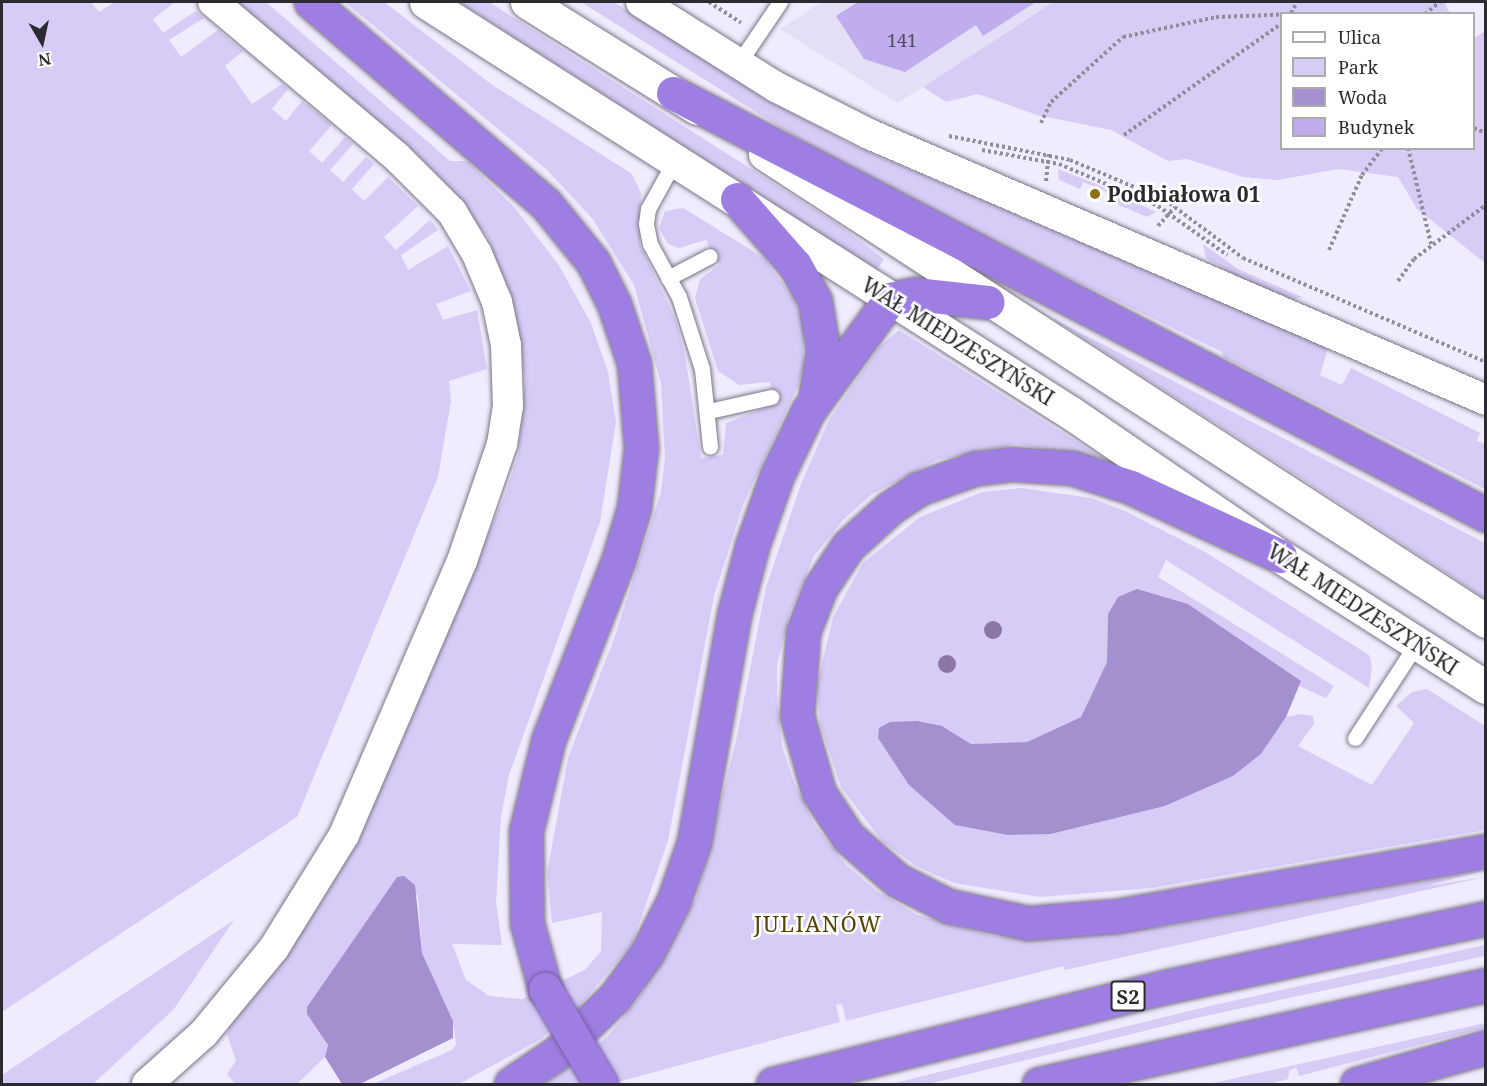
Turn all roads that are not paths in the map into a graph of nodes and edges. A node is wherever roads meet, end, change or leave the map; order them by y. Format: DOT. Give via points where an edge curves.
graph roads {
  1 [pos="213,2"];
  2 [pos="311,2"];
  3 [pos="426,2"];
  4 [pos="527,2"];
  5 [pos="641,2"];
  6 [pos="780,2"];
  7 [pos="743,53"];
  8 [pos="673,93"];
  9 [pos="675,160"];
  10 [pos="737,199"];
  11 [pos="710,256"];
  12 [pos="668,278"];
  13 [pos="890,299"];
  14 [pos="988,302"];
  15 [pos="771,397"];
  16 [pos="1485,400"];
  17 [pos="813,404"];
  18 [pos="709,411"];
  19 [pos="710,447"];
  20 [pos="1485,515"];
  21 [pos="1280,556"];
  22 [pos="1485,621"];
  23 [pos="1417,643"];
  24 [pos="1485,687"];
  25 [pos="1355,738"];
  26 [pos="1485,851"];
  27 [pos="1485,918"];
  28 [pos="1485,985"];
  29 [pos="1485,1047"];
  30 [pos="147,1084"];
  31 [pos="511,1084"];
  32 [pos="601,1084"];
  33 [pos="773,1084"];
  34 [pos="1040,1084"];
  35 [pos="1357,1084"];
  1 -- 30 [label="street" via="396,156 452,212 477,254 497,302 506,345 508,406 502,444 462,561 344,835 274,948 204,1033"];
  2 -- 32 [label="highway, bridge" via="545,203 593,262 614,304 634,363 641,448 634,508 618,561 548,741 526,831 527,922 545,990"];
  3 -- 9 [label="main road, WAŁ MIEDZESZYŃSKI"];
  4 -- 8 [label="main road"];
  5 -- 7 [label="street"];
  6 -- 7 [label="lane"];
  7 -- 16 [label="street" via="818,110"];
  8 -- 14 [label="main road"];
  8 -- 20 [label="highway"];
  9 -- 10 [label="main road, WAŁ MIEDZESZYŃSKI"];
  9 -- 12 [label="lane" via="648,209 646,224 650,244"];
  10 -- 13 [label="main road, WAŁ MIEDZESZYŃSKI"];
  10 -- 17 [label="highway" via="795,265 815,301 823,350"];
  11 -- 12 [label="lane"];
  12 -- 18 [label="lane" via="702,369"];
  13 -- 14 [label="highway" via="915,294"];
  13 -- 17 [label="highway"];
  13 -- 21 [label="main road, WAŁ MIEDZESZYŃSKI" via="1071,413"];
  14 -- 22 [label="main road"];
  15 -- 18 [label="lane"];
  17 -- 31 [label="highway" via="777,475 752,546 732,626 694,842 674,900 647,953 615,997 565,1046"];
  18 -- 19 [label="lane"];
  21 -- 23 [label="main road, WAŁ MIEDZESZYŃSKI"];
  21 -- 26 [label="highway" via="1131,488 1072,468 1021,464 976,468 918,489 848,546 820,588 803,632 797,716 819,793 848,837 897,880 948,906 1028,923 1118,916"];
  23 -- 24 [label="main road, WAŁ MIEDZESZYŃSKI"];
  23 -- 25 [label="lane"];
  27 -- 33 [label="highway, S2" via="1165,987"];
  28 -- 34 [label="highway"];
  29 -- 35 [label="highway"];
}
